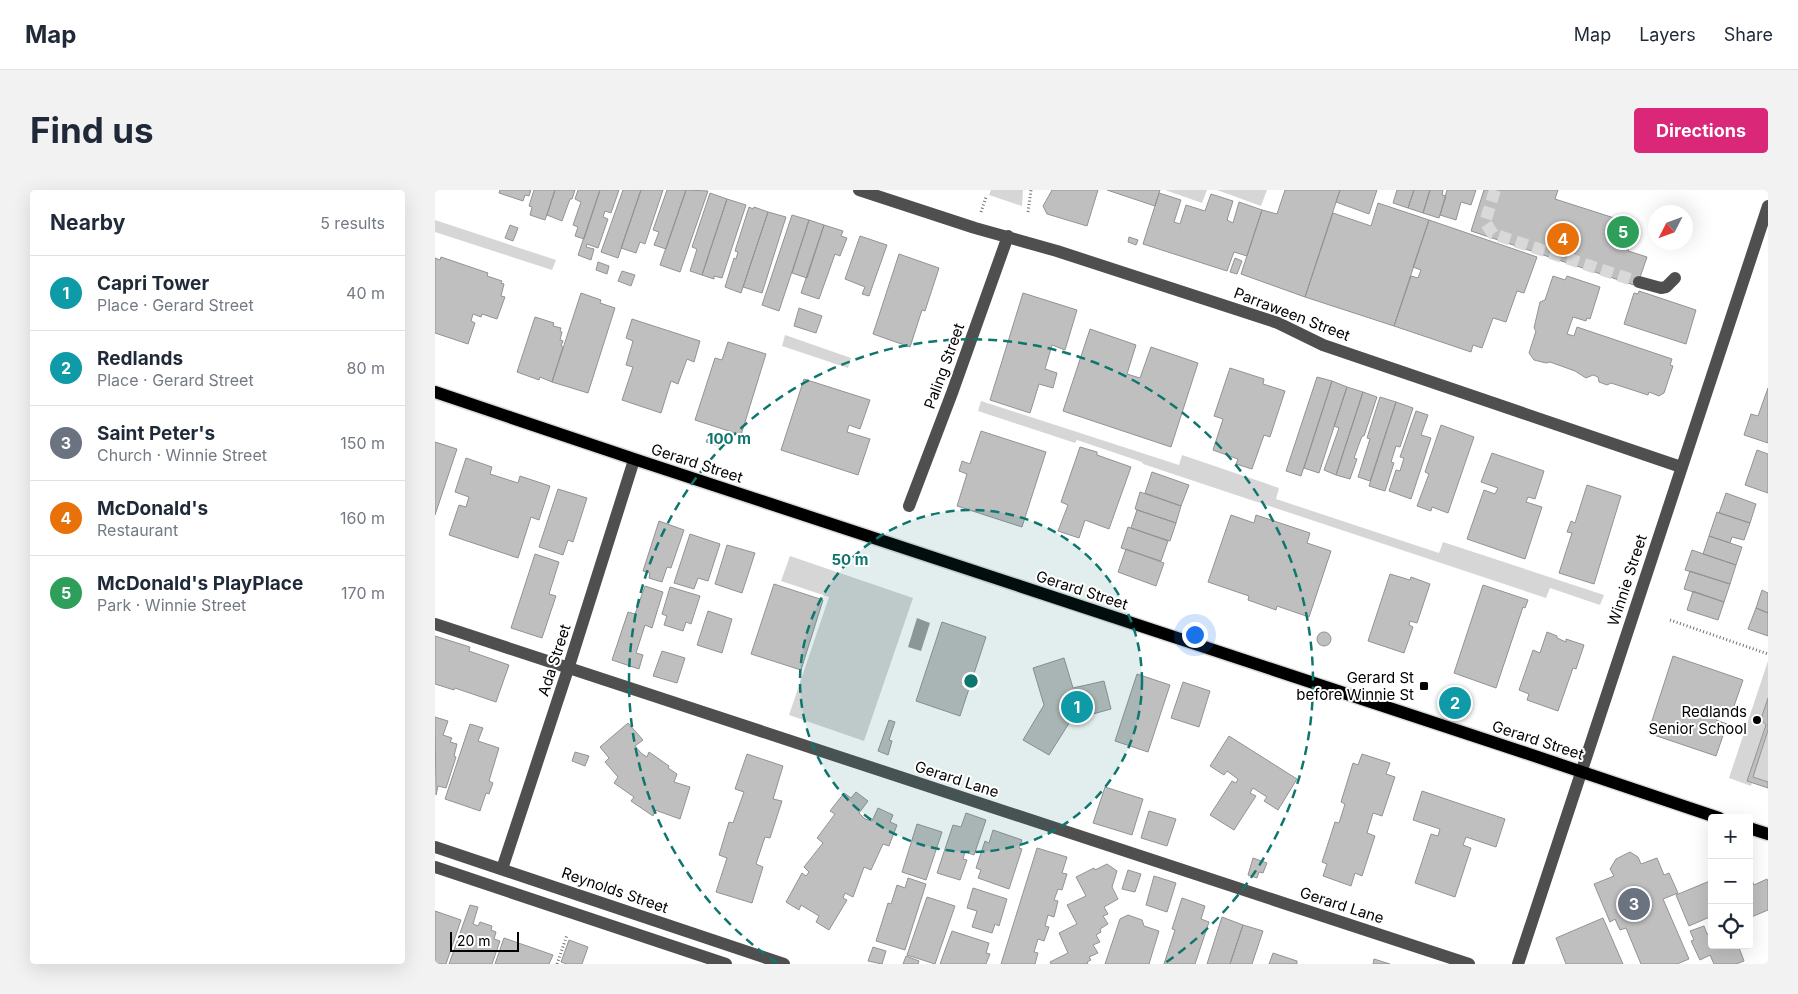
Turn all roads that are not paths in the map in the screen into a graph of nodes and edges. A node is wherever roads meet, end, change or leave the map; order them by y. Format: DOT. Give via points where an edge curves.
graph roads {
  1 [pos="859,190"];
  2 [pos="1768,206"];
  3 [pos="1008,236"];
  4 [pos="1675,278"];
  5 [pos="1639,282"];
  6 [pos="435,392"];
  7 [pos="634,460"];
  8 [pos="1681,467"];
  9 [pos="909,506"];
  10 [pos="435,624"];
  11 [pos="568,669"];
  12 [pos="1582,772"];
  13 [pos="1708,814"];
  14 [pos="1753,829"];
  15 [pos="1768,834"];
  16 [pos="435,847"];
  17 [pos="435,867"];
  18 [pos="503,869"];
  19 [pos="726,964"];
  20 [pos="784,964"];
  21 [pos="1469,964"];
  22 [pos="1518,964"];
  1 -- 3 [label="street, Parraween Street"];
  2 -- 8 [label="street, Winnie Street"];
  3 -- 8 [label="street, Parraween Street" via="1278,323 1323,345"];
  3 -- 9 [label="street, Paling Street"];
  4 -- 5 [label="street" via="1661,288"];
  6 -- 7 [label="main road, Gerard Street"];
  7 -- 11 [label="street, Ada Street"];
  7 -- 12 [label="main road, Gerard Street"];
  8 -- 12 [label="street, Winnie Street"];
  10 -- 11 [label="street, Gerard Lane"];
  11 -- 18 [label="street, Ada Street"];
  11 -- 21 [label="street, Gerard Lane"];
  12 -- 13 [label="main road, Gerard Street"];
  12 -- 22 [label="street, Winnie Street"];
  14 -- 15 [label="main road"];
  16 -- 18 [label="street, Reynolds Street"];
  17 -- 19 [label="street"];
  18 -- 20 [label="street, Reynolds Street"];
}
